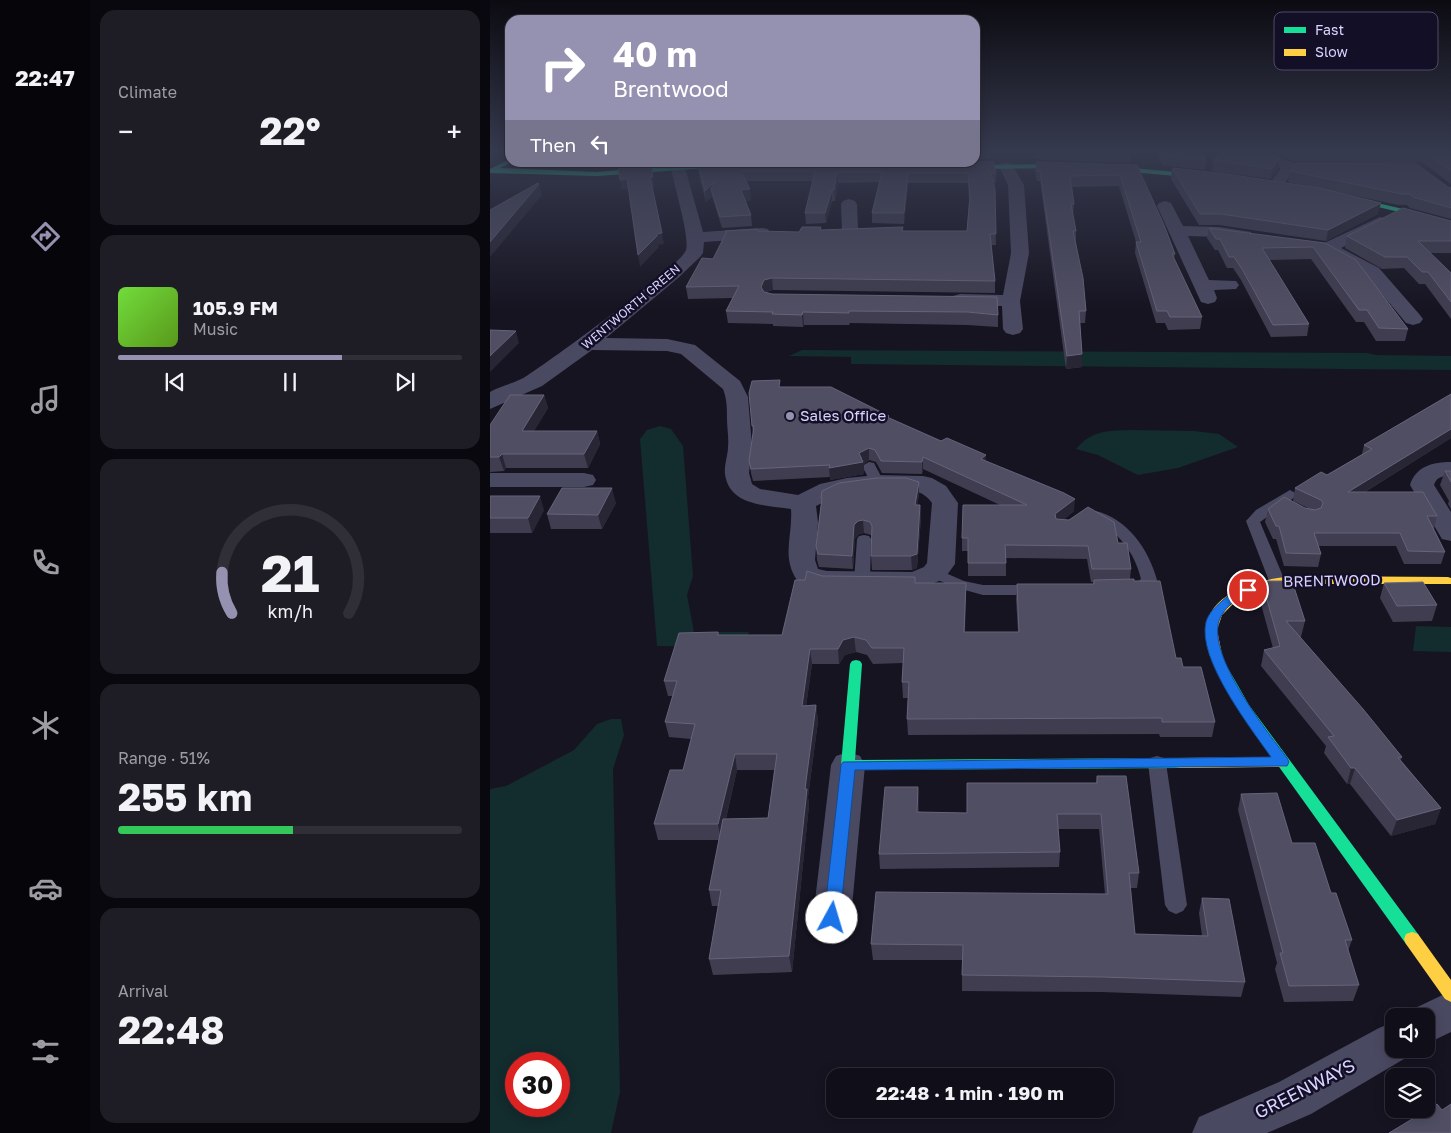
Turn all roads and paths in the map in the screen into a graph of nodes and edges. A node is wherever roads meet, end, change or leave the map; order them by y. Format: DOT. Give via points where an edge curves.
graph roads {
  1 [pos="686,204"];
  2 [pos="849,204"];
  3 [pos="1017,204"];
  4 [pos="1373,204"];
  5 [pos="1165,206"];
  6 [pos="1401,210"];
  7 [pos="1451,226"];
  8 [pos="850,230"];
  9 [pos="870,230"];
  10 [pos="830,231"];
  11 [pos="1177,231"];
  12 [pos="781,232"];
  13 [pos="696,237"];
  14 [pos="1259,238"];
  15 [pos="1308,245"];
  16 [pos="1328,248"];
  17 [pos="1230,285"];
  18 [pos="944,300"];
  19 [pos="1011,301"];
  20 [pos="1400,302"];
  21 [pos="1373,303"];
  22 [pos="1413,319"];
  23 [pos="1012,329"];
  24 [pos="587,344"];
  25 [pos="490,402"];
  26 [pos="1451,468"];
  27 [pos="490,480"];
  28 [pos="584,480"];
  29 [pos="803,503"];
  30 [pos="1295,509"];
  31 [pos="1078,516"];
  32 [pos="1451,531"];
  33 [pos="864,540"];
  34 [pos="934,573"];
  35 [pos="862,581"];
  36 [pos="1277,581"];
  37 [pos="1450,581"];
  38 [pos="1118,589"];
  39 [pos="1051,590"];
  40 [pos="856,664"];
  41 [pos="1282,762"];
  42 [pos="1157,763"];
  43 [pos="848,765"];
  44 [pos="1176,905"];
  45 [pos="832,918"];
  46 [pos="1451,994"];
  47 [pos="1451,1010"];
  48 [pos="1435,1019"];
  49 [pos="1385,1047"];
  50 [pos="1215,1133"];
  1 -- 13 [label="street"];
  2 -- 8 [label="street"];
  3 -- 19 [label="street" via="1020,253"];
  4 -- 6 [label="main road"];
  5 -- 11 [label="street"];
  6 -- 7 [label="main road"];
  6 -- 16 [label="street"];
  8 -- 9 [label="street"];
  8 -- 10 [label="street"];
  11 -- 14 [label="street" via="1219,232"];
  11 -- 17 [label="street" via="1206,292"];
  12 -- 13 [label="street"];
  13 -- 24 [label="street, WENTWORTH GREEN" via="694,253"];
  15 -- 16 [label="street"];
  16 -- 20 [label="street" via="1374,272"];
  18 -- 19 [label="street"];
  19 -- 23 [label="street"];
  20 -- 21 [label="street"];
  20 -- 22 [label="street"];
  24 -- 25 [label="street, WENTWORTH GREEN" via="534,381"];
  24 -- 29 [label="street" via="667,345 688,349 732,386 737,397 740,446 736,474 742,487 761,497"];
  26 -- 32 [label="street" via="1428,473 1422,485 1423,499"];
  27 -- 28 [label="street" via="545,488"];
  29 -- 34 [label="street" via="817,492 873,474 923,483 937,491 952,512 942,564"];
  29 -- 35 [label="street" via="805,522 801,560 807,574 824,580"];
  30 -- 36 [label="lane" via="1284,498 1253,521"];
  31 -- 38 [label="lane" via="1086,511 1117,525 1135,546 1146,566 1149,580 1138,589"];
  33 -- 35 [label="lane"];
  34 -- 35 [label="street" via="916,582"];
  34 -- 39 [label="lane" via="983,590"];
  36 -- 37 [label="main road, BRENTWOOD"];
  36 -- 41 [label="main road, BRENTWOOD" via="1234,596 1218,610 1212,622 1212,641 1219,665"];
  40 -- 43 [label="main road"];
  41 -- 42 [label="main road"];
  41 -- 46 [label="main road, BRENTWOOD"];
  42 -- 43 [label="main road"];
  42 -- 44 [label="lane"];
  43 -- 45 [label="street"];
  47 -- 48 [label="street"];
  49 -- 50 [label="street, GREENWAYS" via="1295,1098"];
}
